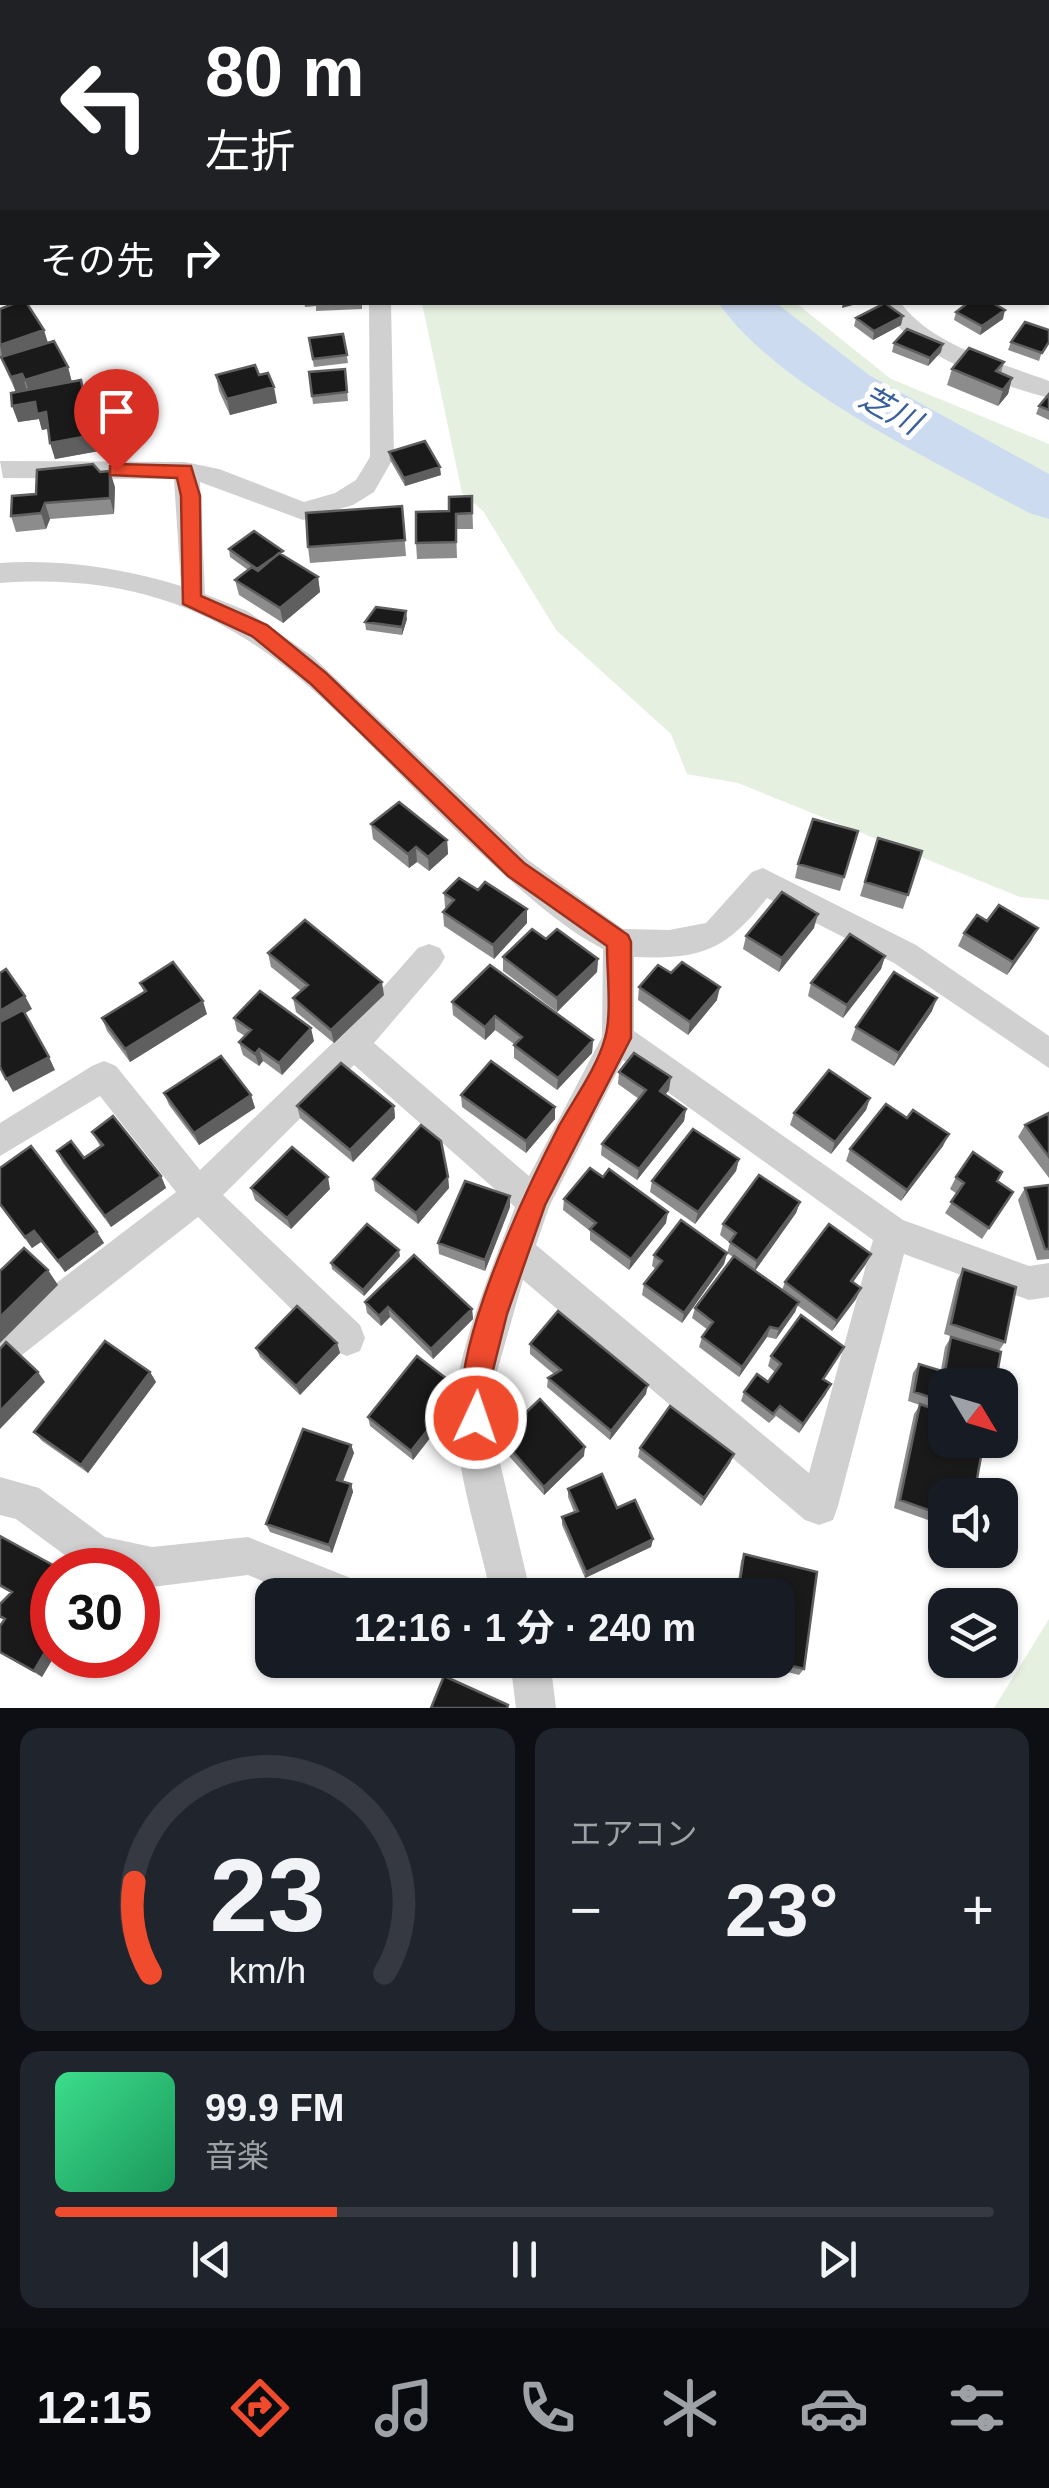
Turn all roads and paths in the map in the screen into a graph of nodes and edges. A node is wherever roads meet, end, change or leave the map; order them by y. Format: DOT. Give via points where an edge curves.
graph roads {
  1 [pos="380,305"];
  2 [pos="889,305"];
  3 [pos="1049,390"];
  4 [pos="1,464"];
  5 [pos="185,471"];
  6 [pos="0,573"];
  7 [pos="190,599"];
  8 [pos="619,942"];
  9 [pos="429,957"];
  10 [pos="618,1038"];
  11 [pos="353,1044"];
  12 [pos="1049,1054"];
  13 [pos="0,1141"];
  14 [pos="199,1195"];
  15 [pos="534,1202"];
  16 [pos="892,1233"];
  17 [pos="518,1253"];
  18 [pos="1049,1280"];
  19 [pos="348,1338"];
  20 [pos="0,1349"];
  21 [pos="0,1496"];
  22 [pos="302,1578"];
  23 [pos="508,1578"];
  1 -- 5 [label="street" via="382,457 366,486 303,511 210,474"];
  2 -- 3 [label="street" via="938,344"];
  4 -- 5 [label="street"];
  5 -- 7 [label="street"];
  6 -- 7 [label="street" via="30,568 103,576"];
  7 -- 8 [label="street" via="274,642 516,869"];
  8 -- 10 [label="street"];
  8 -- 12 [label="street" via="682,941 717,932 763,881 905,954"];
  9 -- 11 [label="street"];
  10 -- 15 [label="street"];
  10 -- 16 [label="street"];
  11 -- 14 [label="street"];
  11 -- 15 [label="street"];
  13 -- 14 [label="street" via="104,1076"];
  14 -- 19 [label="street"];
  14 -- 20 [label="street"];
  15 -- 17 [label="street"];
  16 -- 17 [label="street" via="818,1506"];
  16 -- 18 [label="street" via="1029,1282"];
  17 -- 23 [label="street" via="493,1314 475,1386 478,1450"];
  21 -- 22 [label="street" via="25,1502 96,1556 152,1567 248,1556"];
}
